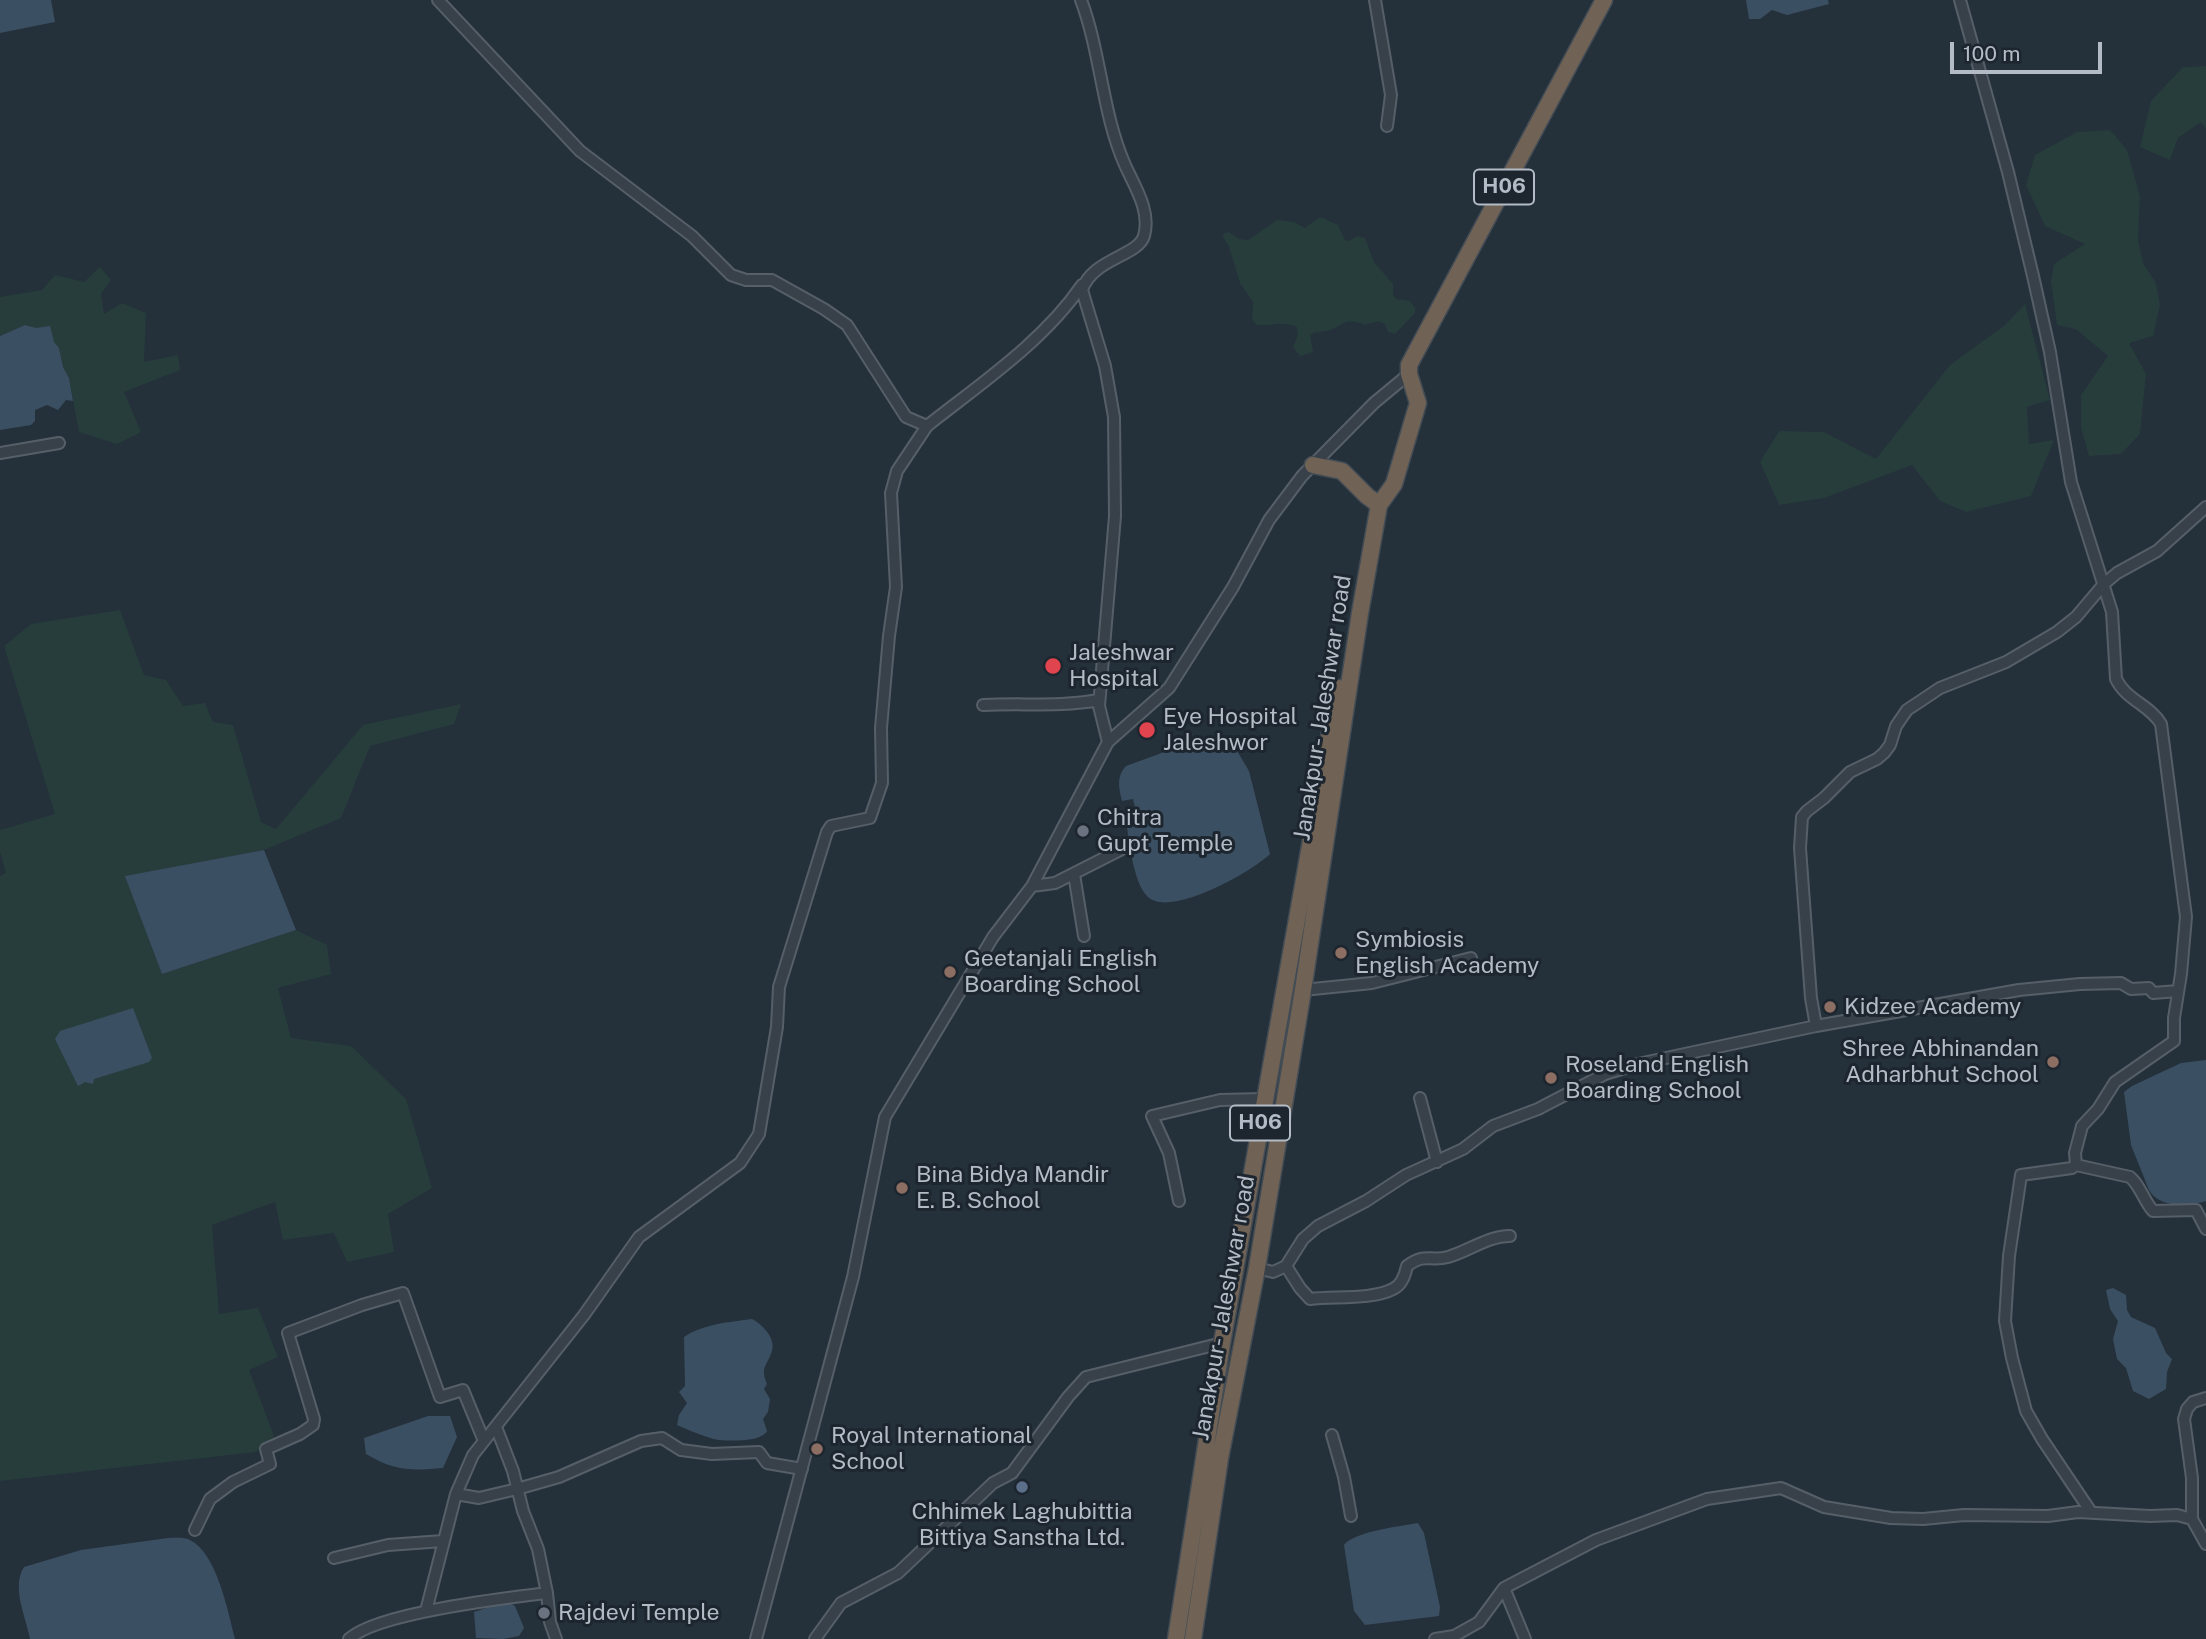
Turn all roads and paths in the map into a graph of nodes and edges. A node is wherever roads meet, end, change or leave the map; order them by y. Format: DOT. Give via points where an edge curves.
graph roads {
  1 [pos="438,0"];
  2 [pos="1081,0"];
  3 [pos="1375,0"];
  4 [pos="1604,0"];
  5 [pos="1960,0"];
  6 [pos="1387,126"];
  7 [pos="1502,191"];
  8 [pos="1085,281"];
  9 [pos="1409,374"];
  10 [pos="926,426"];
  11 [pos="59,443"];
  12 [pos="0,453"];
  13 [pos="1313,465"];
  14 [pos="1379,505"];
  15 [pos="2206,507"];
  16 [pos="2104,584"];
  17 [pos="1360,613"];
  18 [pos="1099,700"];
  19 [pos="983,705"];
  20 [pos="1108,742"];
  21 [pos="1120,850"];
  22 [pos="1074,874"];
  23 [pos="1032,886"];
  24 [pos="1084,936"];
  25 [pos="1471,958"];
  26 [pos="1303,989"];
  27 [pos="2178,991"];
  28 [pos="1816,1026"];
  29 [pos="1264,1098"];
  30 [pos="1420,1098"];
  31 [pos="1437,1162"];
  32 [pos="2076,1165"];
  33 [pos="1179,1201"];
  34 [pos="2206,1229"];
  35 [pos="1510,1236"];
  36 [pos="1286,1266"];
  37 [pos="1257,1268"];
  38 [pos="1222,1343"];
  39 [pos="2206,1398"];
  40 [pos="496,1427"];
  41 [pos="1332,1435"];
  42 [pos="484,1441"];
  43 [pos="802,1469"];
  44 [pos="517,1489"];
  45 [pos="456,1494"];
  46 [pos="2091,1512"];
  47 [pos="1351,1516"];
  48 [pos="2192,1519"];
  49 [pos="195,1530"];
  50 [pos="443,1541"];
  51 [pos="2206,1544"];
  52 [pos="334,1558"];
  53 [pos="1504,1588"];
  54 [pos="547,1593"];
  55 [pos="426,1612"];
  56 [pos="349,1639"];
  57 [pos="556,1639"];
  58 [pos="756,1639"];
  59 [pos="815,1639"];
  60 [pos="1176,1639"];
  61 [pos="1193,1639"];
  62 [pos="1439,1639"];
  63 [pos="1525,1639"];
  1 -- 10 [label="street" via="580,151 692,236 731,275 772,280 847,325 906,417"];
  2 -- 8 [label="street" via="1119,148 1142,200 1146,221 1139,245 1104,264"];
  3 -- 6 [label="street" via="1391,95"];
  4 -- 7 [label="highway, H06"];
  4 -- 9 [label="highway, H06" via="1409,365"];
  5 -- 16 [label="street" via="2033,276 2071,482"];
  8 -- 10 [label="street" via="1013,358"];
  8 -- 18 [label="street" via="1082,290 1105,366 1114,417 1115,516"];
  9 -- 13 [label="street" via="1374,402"];
  9 -- 14 [label="highway, Janakpur- Jaleshwar road / H06" via="1418,403 1394,484"];
  10 -- 40 [label="street" via="897,471 891,493 896,587 881,728 882,783 870,818 831,826 827,832 779,988 759,1134 740,1163 639,1237"];
  11 -- 12 [label="street"];
  13 -- 14 [label="highway" via="1342,471"];
  13 -- 20 [label="street" via="1269,520 1220,610 1169,688"];
  14 -- 17 [label="highway, Janakpur- Jaleshwar road / H06"];
  15 -- 16 [label="street" via="2157,551"];
  16 -- 27 [label="street" via="2114,628 2116,679 2130,699 2157,718 2163,734 2186,917"];
  16 -- 28 [label="street" via="2057,632 2006,662 1940,688 1907,710 1884,753 1850,772 1802,817 1800,848"];
  17 -- 26 [label="highway, Janakpur- Jaleshwar road / H06"];
  17 -- 29 [label="highway, H06" via="1346,633"];
  18 -- 19 [label="street" via="1068,705"];
  18 -- 20 [label="street"];
  20 -- 23 [label="street"];
  21 -- 22 [label="street"];
  22 -- 23 [label="street"];
  22 -- 24 [label="street"];
  23 -- 43 [label="street" via="993,937 885,1117 853,1277"];
  25 -- 26 [label="street" via="1372,982"];
  26 -- 37 [label="highway, Janakpur- Jaleshwar road / H06"];
  27 -- 28 [label="street" via="2153,993 2149,988 2132,989 2121,983 2080,984 2019,990"];
  27 -- 32 [label="street" via="2174,1041 2115,1082 2082,1126"];
  28 -- 31 [label="street" via="1605,1074 1538,1110 1502,1121"];
  29 -- 33 [label="street" via="1220,1100 1153,1116 1169,1153"];
  29 -- 38 [label="highway, H06"];
  30 -- 31 [label="street"];
  31 -- 36 [label="street" via="1318,1226 1303,1239"];
  32 -- 34 [label="street" via="2130,1177 2153,1211 2196,1210"];
  32 -- 46 [label="street" via="2021,1175 2005,1321 2026,1410"];
  35 -- 36 [label="street" via="1445,1258 1419,1258 1407,1266 1395,1289 1382,1293 1310,1299"];
  36 -- 37 [label="street" via="1273,1272"];
  37 -- 61 [label="highway, Janakpur- Jaleshwar road / H06" via="1220,1458"];
  38 -- 59 [label="street" via="1086,1377 1012,1473 987,1488 898,1573 841,1603"];
  38 -- 60 [label="highway, H06"];
  39 -- 48 [label="street" via="2193,1402 2184,1419"];
  40 -- 42 [label="street"];
  40 -- 44 [label="street"];
  41 -- 47 [label="street"];
  42 -- 45 [label="street"];
  42 -- 49 [label="street" via="464,1390 440,1397 403,1293 362,1305 288,1333 313,1425 266,1449 270,1464 210,1499"];
  43 -- 44 [label="street" via="767,1463 759,1452 681,1450 663,1438 641,1441 569,1473"];
  43 -- 58 [label="street"];
  44 -- 45 [label="street" via="479,1498"];
  44 -- 54 [label="street"];
  45 -- 50 [label="street"];
  46 -- 48 [label="street"];
  46 -- 53 [label="street" via="1891,1518 1824,1507 1781,1488 1707,1499 1596,1540"];
  48 -- 51 [label="street"];
  50 -- 52 [label="street" via="388,1545"];
  50 -- 55 [label="street"];
  53 -- 62 [label="street" via="1479,1622"];
  53 -- 63 [label="street"];
  54 -- 55 [label="street"];
  54 -- 57 [label="street"];
  55 -- 56 [label="street" via="372,1625"];
}
